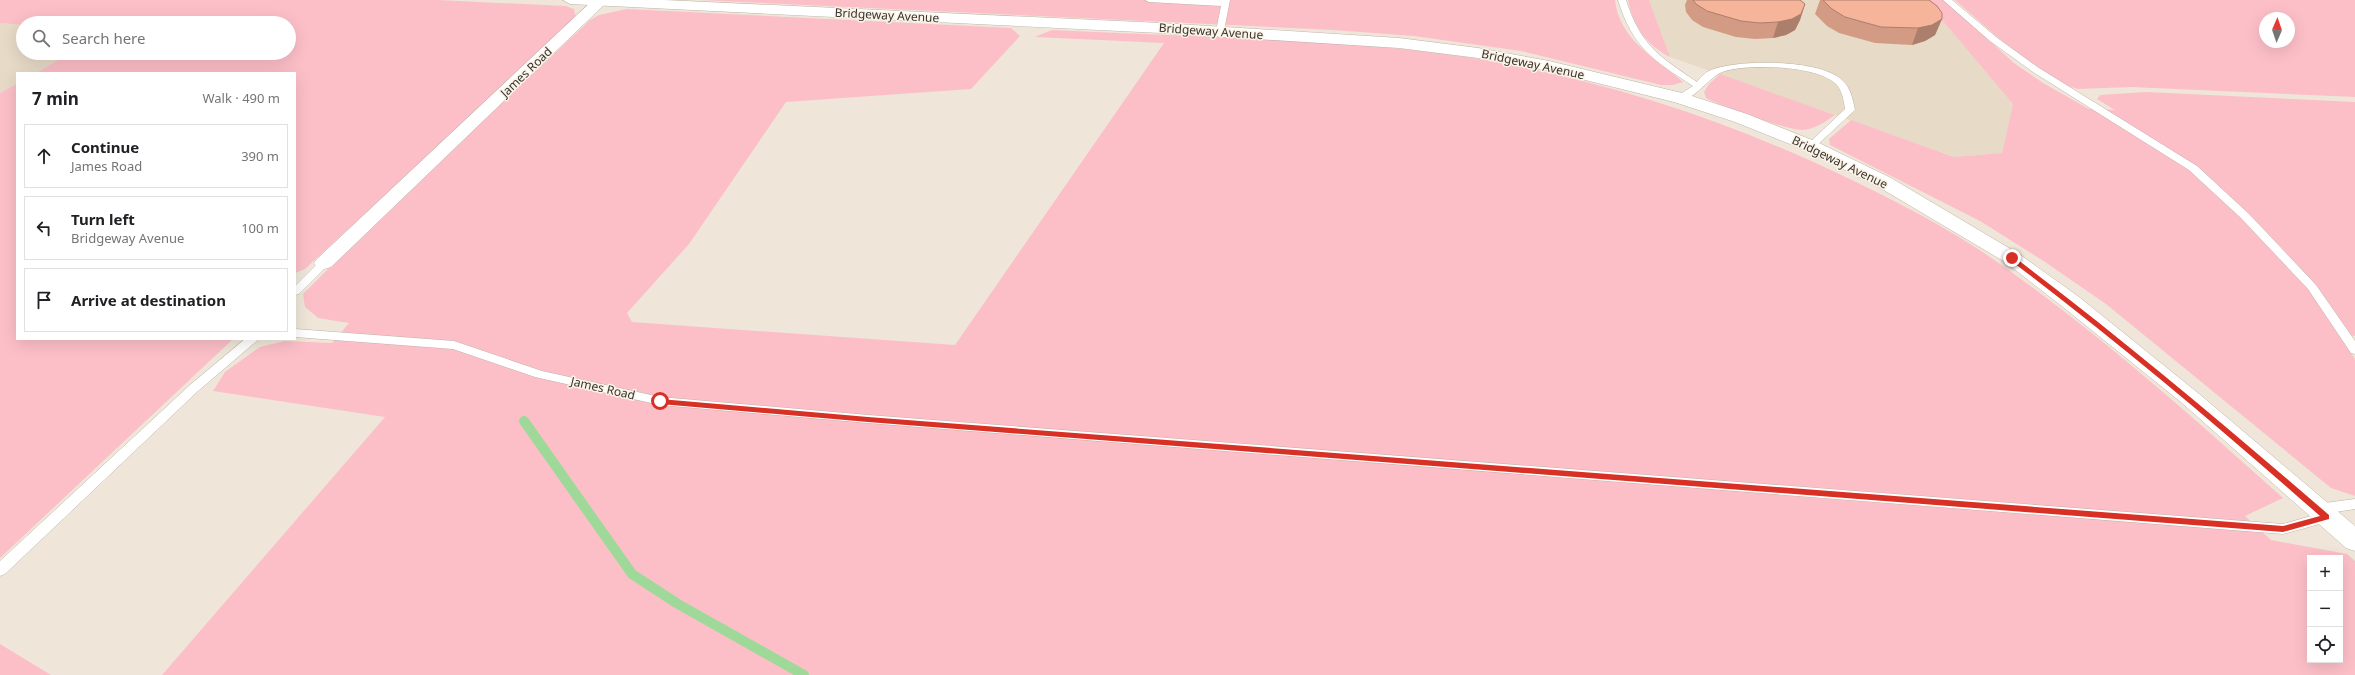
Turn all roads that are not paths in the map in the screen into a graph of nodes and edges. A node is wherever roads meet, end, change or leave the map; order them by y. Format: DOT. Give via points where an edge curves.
graph roads {
  1 [pos="570,0"];
  2 [pos="1149,0"];
  3 [pos="1622,0"];
  4 [pos="1947,0"];
  5 [pos="602,1"];
  6 [pos="1226,2"];
  7 [pos="1220,32"];
  8 [pos="1698,86"];
  9 [pos="1680,98"];
  10 [pos="1811,146"];
  11 [pos="324,263"];
  12 [pos="296,291"];
  13 [pos="296,333"];
  14 [pos="252,340"];
  15 [pos="2355,350"];
  16 [pos="2355,504"];
  17 [pos="2322,513"];
  18 [pos="2355,541"];
  19 [pos="0,570"];
  1 -- 5 [label="street, Bridgeway Avenue"];
  2 -- 6 [label="lane"];
  3 -- 8 [label="lane" via="1628,22 1643,47"];
  4 -- 15 [label="lane" via="1993,39 2036,70 2193,168 2245,216 2312,287"];
  5 -- 7 [label="street, Bridgeway Avenue"];
  5 -- 11 [label="street, James Road"];
  6 -- 7 [label="lane"];
  7 -- 9 [label="street, Bridgeway Avenue" via="1399,43 1478,53 1549,66"];
  8 -- 9 [label="lane"];
  8 -- 10 [label="lane" via="1713,72 1735,66 1802,69 1822,73 1837,80 1849,100 1850,110"];
  9 -- 10 [label="street, Bridgeway Avenue" via="1741,118"];
  10 -- 17 [label="street, Bridgeway Avenue" via="1884,182 2012,258 2190,398"];
  11 -- 12 [label="lane, James Road"];
  13 -- 17 [label="lane, James Road" via="454,345 539,374 660,401 2283,529"];
  14 -- 19 [label="lane" via="188,393"];
  16 -- 17 [label="lane, James Road"];
  17 -- 18 [label="street, Bridgeway Avenue"];
}
